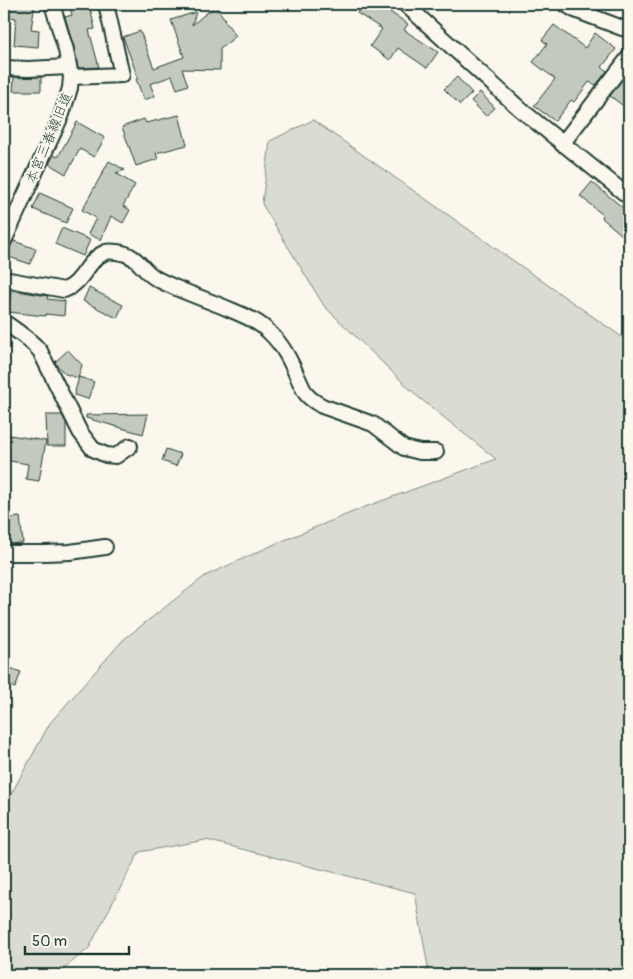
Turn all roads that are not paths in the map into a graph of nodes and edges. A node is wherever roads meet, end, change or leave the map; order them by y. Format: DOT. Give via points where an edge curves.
graph roads {
  1 [pos="52,4"];
  2 [pos="106,4"];
  3 [pos="405,4"];
  4 [pos="565,4"];
  5 [pos="629,29"];
  6 [pos="629,57"];
  7 [pos="4,68"];
  8 [pos="70,72"];
  9 [pos="562,144"];
  10 [pos="629,196"];
  11 [pos="4,241"];
  12 [pos="4,280"];
  13 [pos="4,322"];
  14 [pos="130,446"];
  15 [pos="436,452"];
  16 [pos="105,547"];
  17 [pos="4,552"];
  1 -- 8 [label="street, 本宮三春線旧道"];
  2 -- 8 [label="street" via="122,75"];
  3 -- 9 [label="street"];
  4 -- 5 [label="street"];
  6 -- 9 [label="street"];
  7 -- 8 [label="street"];
  8 -- 11 [label="street, 本宮三春線旧道" via="70,88 62,114"];
  9 -- 10 [label="street"];
  12 -- 15 [label="street" via="64,290 75,284 96,258 107,252 128,255 156,278 247,316 266,329 281,346 302,388 315,402 373,424 404,448"];
  13 -- 14 [label="street" via="40,351 80,432 93,449 106,456 116,456"];
  16 -- 17 [label="street" via="45,553"];
}
